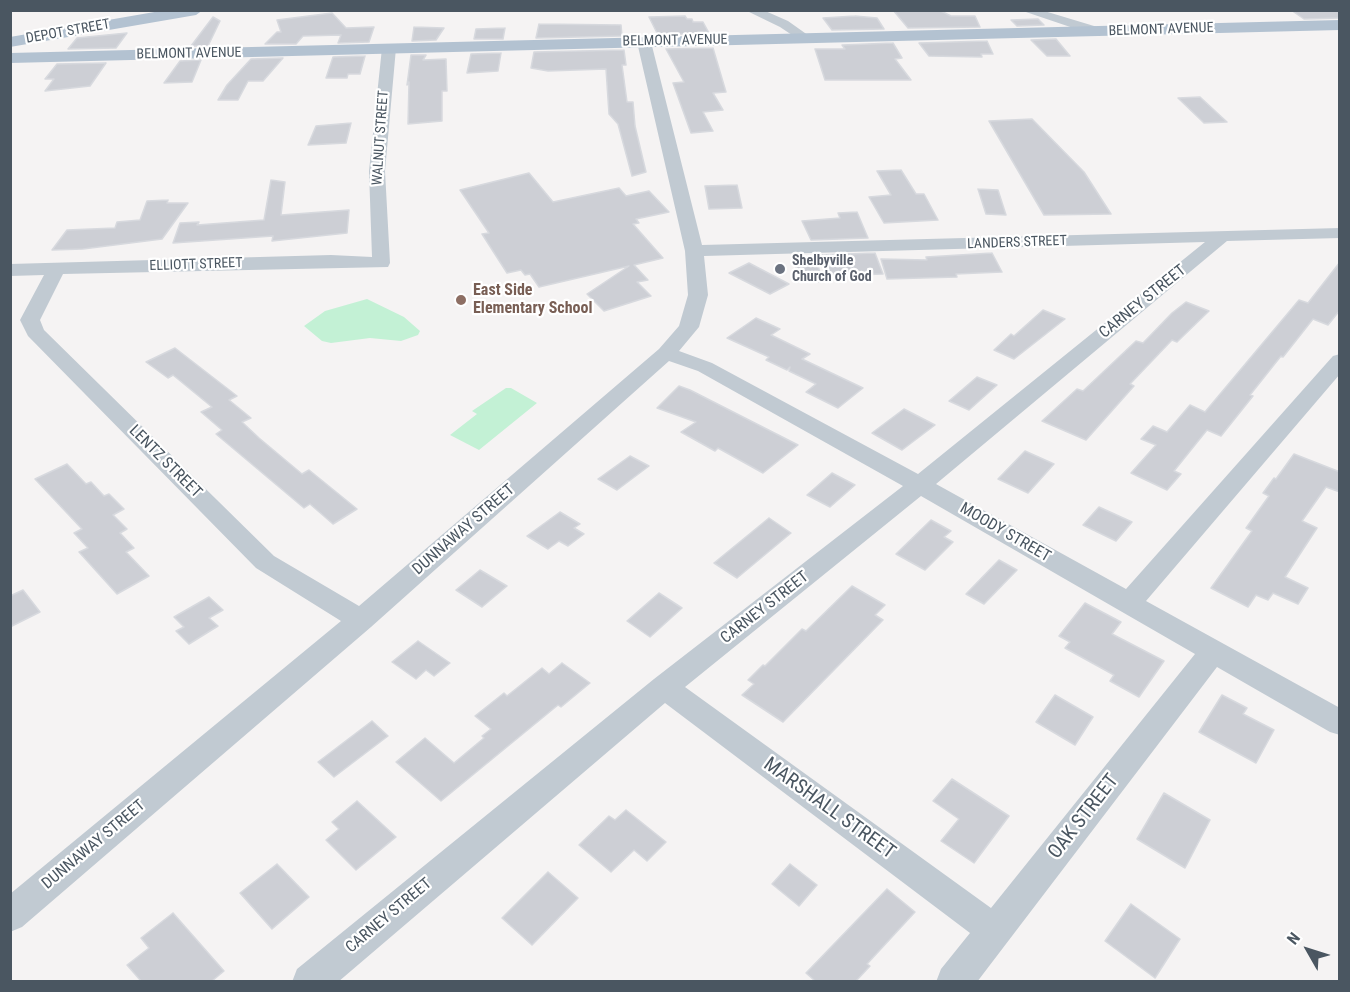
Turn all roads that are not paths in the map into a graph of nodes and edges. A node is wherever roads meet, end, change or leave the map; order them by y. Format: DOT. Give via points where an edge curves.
graph roads {
  1 [pos="196,10"];
  2 [pos="752,10"];
  3 [pos="1026,10"];
  4 [pos="1340,25"];
  5 [pos="1099,32"];
  6 [pos="806,38"];
  7 [pos="644,42"];
  8 [pos="389,48"];
  9 [pos="12,51"];
  10 [pos="1340,232"];
  11 [pos="1222,237"];
  12 [pos="694,251"];
  13 [pos="381,263"];
  14 [pos="56,269"];
  15 [pos="10,270"];
  16 [pos="666,353"];
  17 [pos="1340,360"];
  18 [pos="920,485"];
  19 [pos="1129,603"];
  20 [pos="361,620"];
  21 [pos="1213,651"];
  22 [pos="664,687"];
  23 [pos="1340,723"];
  24 [pos="10,916"];
  25 [pos="995,931"];
  26 [pos="310,981"];
  27 [pos="954,981"];
  1 -- 9 [label="main road, DEPOT STREET"];
  2 -- 6 [label="street"];
  3 -- 5 [label="street"];
  4 -- 5 [label="main road, BELMONT AVENUE"];
  5 -- 6 [label="main road, BELMONT AVENUE"];
  6 -- 7 [label="main road, BELMONT AVENUE"];
  7 -- 8 [label="main road, BELMONT AVENUE"];
  7 -- 12 [label="street, DUNNAWAY STREET"];
  8 -- 9 [label="main road, BELMONT AVENUE"];
  8 -- 13 [label="street, WALNUT STREET" via="377,171"];
  10 -- 11 [label="street, LANDERS STREET"];
  11 -- 12 [label="street, LANDERS STREET"];
  11 -- 18 [label="street, CARNEY STREET"];
  12 -- 16 [label="street, DUNNAWAY STREET" via="698,295 695,311 689,327"];
  13 -- 14 [label="street, ELLIOTT STREET"];
  14 -- 15 [label="street, ELLIOTT STREET"];
  14 -- 20 [label="street, LENTZ STREET" via="30,320 35,332 265,562"];
  16 -- 18 [label="street, MOODY STREET" via="705,367"];
  16 -- 20 [label="street, DUNNAWAY STREET"];
  17 -- 19 [label="street"];
  18 -- 19 [label="street, MOODY STREET"];
  18 -- 22 [label="street, CARNEY STREET"];
  19 -- 21 [label="street, MOODY STREET"];
  20 -- 24 [label="street, DUNNAWAY STREET"];
  21 -- 23 [label="street, MOODY STREET"];
  21 -- 25 [label="street, OAK STREET"];
  22 -- 25 [label="street, MARSHALL STREET"];
  22 -- 26 [label="street, CARNEY STREET"];
  25 -- 27 [label="street, OAK STREET"];
}
